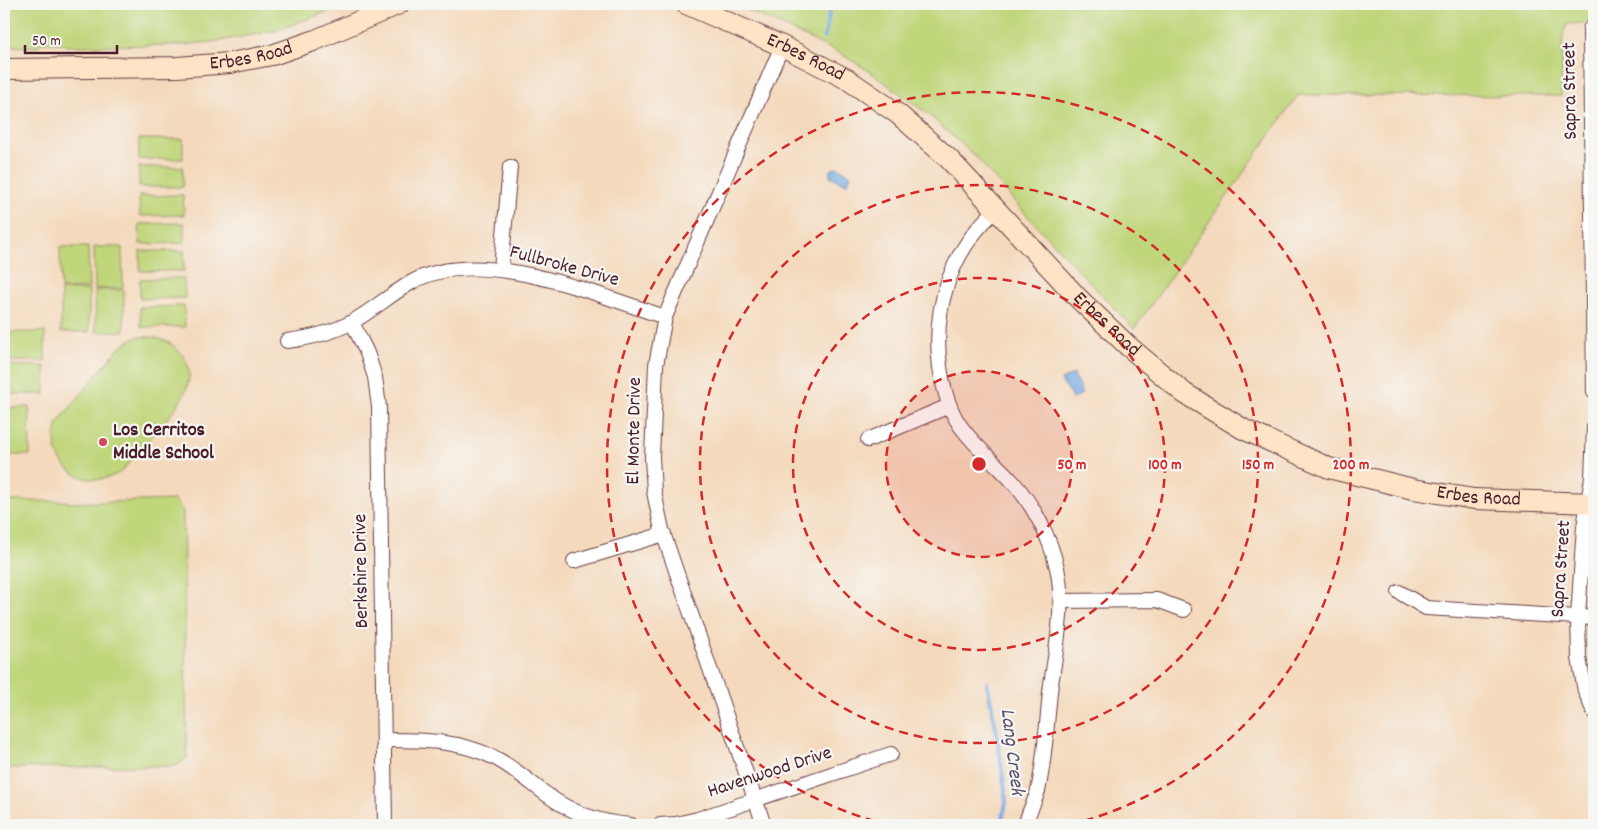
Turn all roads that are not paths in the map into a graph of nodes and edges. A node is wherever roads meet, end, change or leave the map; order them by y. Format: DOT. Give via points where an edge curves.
graph roads {
  1 [pos="399,4"];
  2 [pos="686,4"];
  3 [pos="1590,29"];
  4 [pos="782,46"];
  5 [pos="4,69"];
  6 [pos="510,167"];
  7 [pos="996,210"];
  8 [pos="501,269"];
  9 [pos="665,317"];
  10 [pos="352,322"];
  11 [pos="287,341"];
  12 [pos="1594,392"];
  13 [pos="949,406"];
  14 [pos="1594,428"];
  15 [pos="868,440"];
  16 [pos="1591,503"];
  17 [pos="664,534"];
  18 [pos="574,561"];
  19 [pos="1399,592"];
  20 [pos="1061,601"];
  21 [pos="1184,610"];
  22 [pos="1578,617"];
  23 [pos="1594,618"];
  24 [pos="1594,712"];
  25 [pos="384,740"];
  26 [pos="891,754"];
  27 [pos="755,799"];
  28 [pos="385,825"];
  29 [pos="631,825"];
  30 [pos="660,825"];
  31 [pos="764,825"];
  32 [pos="1026,825"];
  1 -- 5 [label="main road, Erbes Road" via="313,41 272,55 239,61 177,67"];
  2 -- 4 [label="main road, Erbes Road"];
  3 -- 12 [label="street, Sapra Street"];
  4 -- 7 [label="main road, Erbes Road" via="847,79 898,114 949,159"];
  4 -- 9 [label="street, El Monte Drive"];
  6 -- 8 [label="street"];
  7 -- 13 [label="street" via="964,247 951,271 943,297 938,350"];
  7 -- 16 [label="main road, Erbes Road" via="1128,346 1184,394 1243,429 1329,468 1413,489 1474,499"];
  8 -- 9 [label="street, Fullbroke Drive" via="532,275"];
  8 -- 10 [label="street, Fullbroke Drive" via="459,269 428,275 413,281"];
  9 -- 17 [label="street, El Monte Drive" via="656,365 652,457 654,492"];
  10 -- 11 [label="street, Fullbroke Drive" via="320,335"];
  10 -- 25 [label="street, Berkshire Drive" via="375,377 379,407"];
  13 -- 15 [label="street"];
  13 -- 20 [label="street" via="958,424 1014,483 1036,515 1058,569"];
  14 -- 16 [label="street, Sapra Street"];
  16 -- 22 [label="street, Sapra Street" via="1584,527"];
  17 -- 18 [label="street"];
  17 -- 27 [label="street, El Monte Drive"];
  19 -- 22 [label="street" via="1426,608"];
  20 -- 21 [label="street" via="1157,600"];
  20 -- 32 [label="street" via="1039,788"];
  22 -- 23 [label="street"];
  22 -- 24 [label="street, Sapra Street" via="1579,658"];
  25 -- 28 [label="street, Berkshire Drive"];
  25 -- 29 [label="street" via="432,740 474,749 510,766 567,807 594,818"];
  26 -- 27 [label="street, Havenwood Drive"];
  27 -- 30 [label="street, Havenwood Drive" via="698,818"];
  27 -- 31 [label="street, El Monte Drive"];
}
